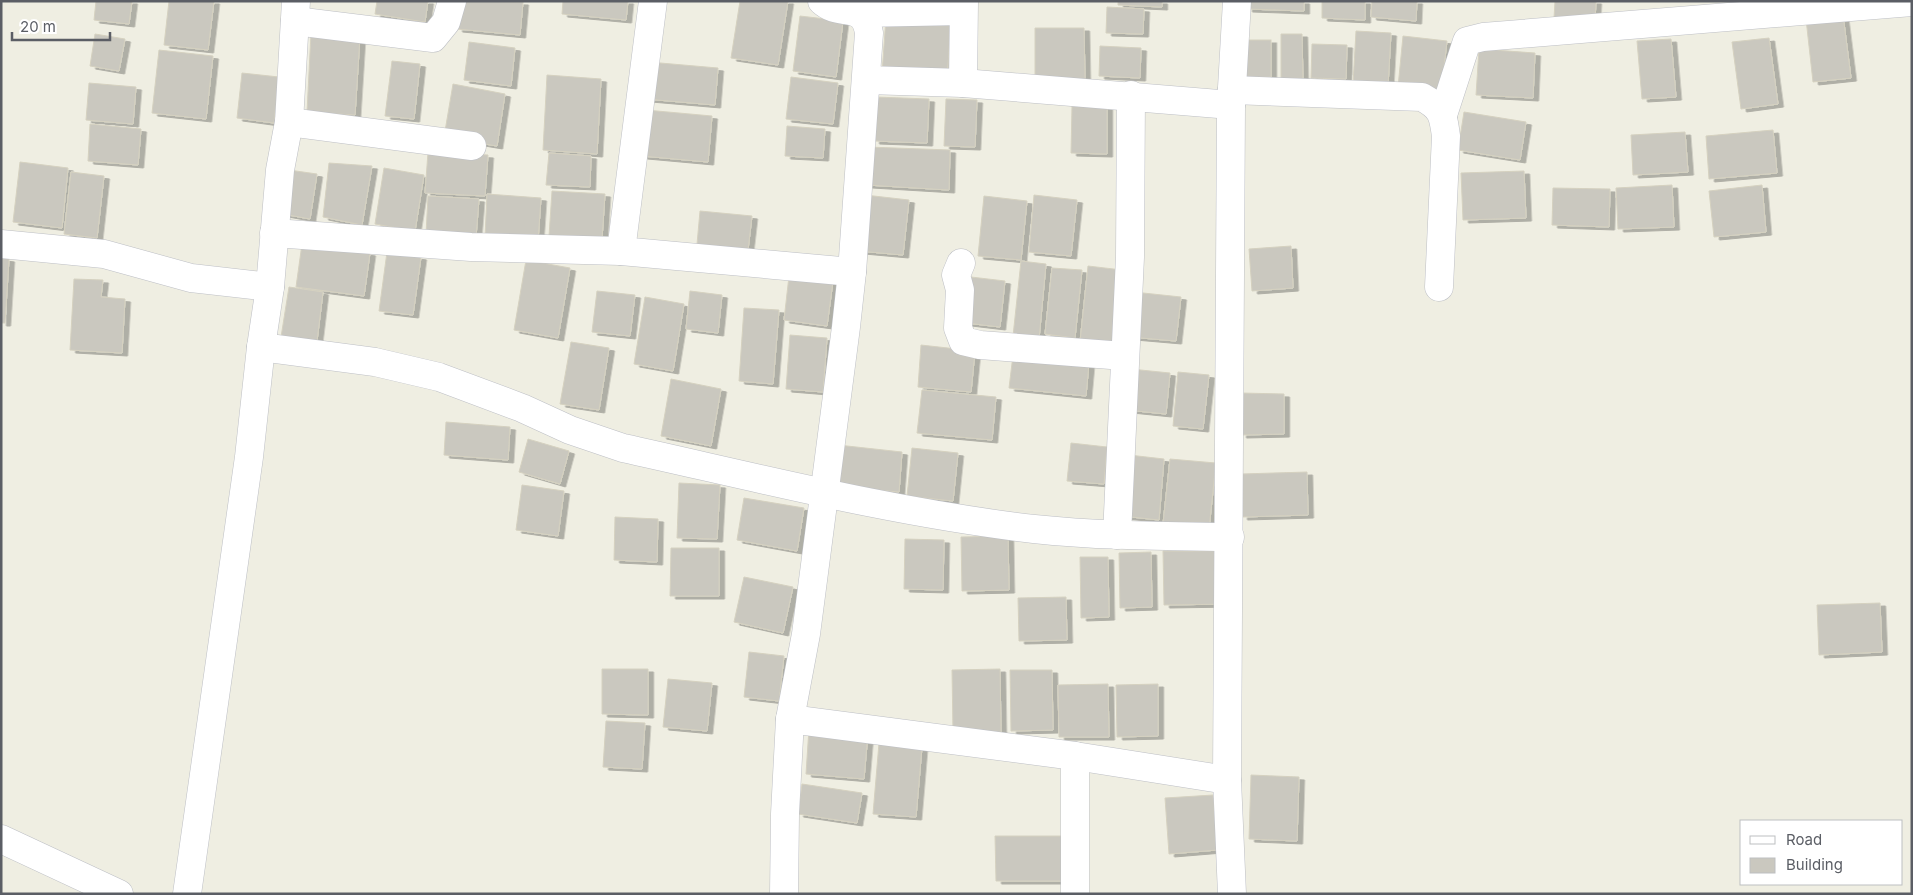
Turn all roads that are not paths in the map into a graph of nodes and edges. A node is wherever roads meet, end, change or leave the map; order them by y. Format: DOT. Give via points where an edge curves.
graph roads {
  1 [pos="452,1"];
  2 [pos="653,1"];
  3 [pos="822,1"];
  4 [pos="1237,1"];
  5 [pos="1912,2"];
  6 [pos="964,6"];
  7 [pos="293,7"];
  8 [pos="861,13"];
  9 [pos="867,80"];
  10 [pos="963,83"];
  11 [pos="1131,95"];
  12 [pos="1232,98"];
  13 [pos="1443,115"];
  14 [pos="289,122"];
  15 [pos="472,146"];
  16 [pos="274,232"];
  17 [pos="1,244"];
  18 [pos="621,251"];
  19 [pos="961,263"];
  20 [pos="852,272"];
  21 [pos="270,287"];
  22 [pos="1438,287"];
  23 [pos="261,346"];
  24 [pos="1124,356"];
  25 [pos="825,493"];
  26 [pos="1117,535"];
  27 [pos="1230,537"];
  28 [pos="790,719"];
  29 [pos="1075,756"];
  30 [pos="1227,780"];
  31 [pos="1,839"];
  32 [pos="119,894"];
  33 [pos="187,894"];
  34 [pos="784,894"];
  35 [pos="1075,894"];
  36 [pos="1232,894"];
  1 -- 7 [label="street" via="446,22 433,38"];
  2 -- 18 [label="street"];
  3 -- 8 [label="street"];
  4 -- 12 [label="street"];
  5 -- 13 [label="street" via="1483,37 1467,42"];
  6 -- 8 [label="street"];
  6 -- 10 [label="street"];
  7 -- 14 [label="street"];
  8 -- 9 [label="street" via="870,33"];
  9 -- 10 [label="street"];
  9 -- 20 [label="street"];
  10 -- 11 [label="street"];
  11 -- 12 [label="street"];
  11 -- 24 [label="street" via="1130,257"];
  12 -- 13 [label="street" via="1422,97 1435,104"];
  12 -- 27 [label="street"];
  13 -- 22 [label="street" via="1446,136"];
  14 -- 15 [label="street"];
  14 -- 16 [label="street"];
  16 -- 18 [label="street" via="471,247"];
  16 -- 21 [label="street"];
  17 -- 21 [label="street" via="104,254 191,278"];
  18 -- 20 [label="street"];
  19 -- 24 [label="street" via="956,275 960,290 958,328 963,341"];
  20 -- 25 [label="street"];
  21 -- 23 [label="street"];
  23 -- 25 [label="street" via="375,362 439,377 623,448"];
  23 -- 33 [label="street" via="250,457"];
  24 -- 26 [label="street"];
  25 -- 26 [label="street" via="950,518"];
  25 -- 28 [label="street" via="806,634"];
  26 -- 27 [label="street"];
  27 -- 30 [label="street"];
  28 -- 29 [label="street"];
  28 -- 34 [label="street" via="784,814"];
  29 -- 30 [label="street"];
  29 -- 35 [label="street"];
  30 -- 36 [label="street"];
  31 -- 32 [label="street"];
}
